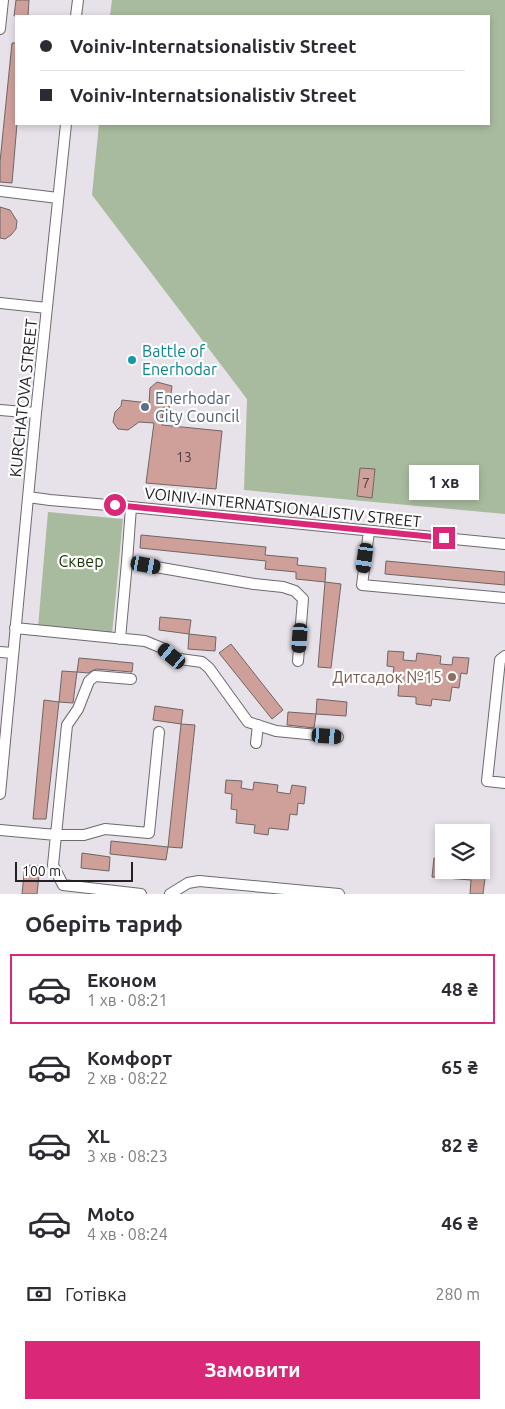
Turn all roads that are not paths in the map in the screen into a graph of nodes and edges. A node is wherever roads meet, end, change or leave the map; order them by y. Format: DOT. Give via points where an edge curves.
graph roads {
  1 [pos="3,0"];
  2 [pos="78,0"];
  3 [pos="76,15"];
  4 [pos="0,30"];
  5 [pos="66,125"];
  6 [pos="0,191"];
  7 [pos="58,198"];
  8 [pos="0,303"];
  9 [pos="47,308"];
  10 [pos="0,410"];
  11 [pos="36,413"];
  12 [pos="28,497"];
  13 [pos="131,507"];
  14 [pos="369,531"];
  15 [pos="505,544"];
  16 [pos="127,562"];
  17 [pos="505,598"];
  18 [pos="15,628"];
  19 [pos="120,639"];
  20 [pos="0,652"];
  21 [pos="12,653"];
  22 [pos="505,656"];
  23 [pos="298,661"];
  24 [pos="131,679"];
  25 [pos="258,725"];
  26 [pos="159,732"];
  27 [pos="338,737"];
  28 [pos="256,743"];
  29 [pos="505,783"];
  30 [pos="0,794"];
  31 [pos="0,830"];
  32 [pos="56,835"];
  33 [pos="63,889"];
  34 [pos="306,893"];
  35 [pos="141,894"];
  36 [pos="170,894"];
  37 [pos="339,894"];
  1 -- 4 [label="street"];
  2 -- 3 [label="street"];
  5 -- 7 [label="street, KURCHATOVA STREET"];
  6 -- 7 [label="street"];
  7 -- 9 [label="street, KURCHATOVA STREET"];
  8 -- 9 [label="street"];
  9 -- 11 [label="street, KURCHATOVA STREET"];
  10 -- 11 [label="street"];
  11 -- 12 [label="street, KURCHATOVA STREET"];
  12 -- 13 [label="street, VOINIV-INTERNATSIONALISTIV STREET"];
  12 -- 18 [label="street, KURCHATOVA STREET"];
  13 -- 14 [label="street, VOINIV-INTERNATSIONALISTIV STREET"];
  13 -- 16 [label="street"];
  14 -- 15 [label="street, VOINIV-INTERNATSIONALISTIV STREET"];
  14 -- 17 [label="street" via="362,585"];
  16 -- 19 [label="street"];
  16 -- 23 [label="street" via="295,591 303,599"];
  18 -- 19 [label="street"];
  18 -- 21 [label="street, KURCHATOVA STREET"];
  19 -- 25 [label="street" via="145,641 180,659 202,662 248,722"];
  20 -- 21 [label="street"];
  21 -- 30 [label="street, KURCHATOVA STREET"];
  22 -- 29 [label="street" via="500,660 487,781"];
  24 -- 32 [label="street" via="95,676 89,681 78,709 67,725"];
  25 -- 27 [label="street" via="276,732"];
  25 -- 28 [label="street"];
  26 -- 32 [label="street" via="149,834 105,829 84,835"];
  31 -- 32 [label="street"];
  32 -- 33 [label="street" via="53,865"];
  33 -- 35 [label="street"];
  34 -- 36 [label="street" via="199,881 188,883"];
  34 -- 37 [label="street"];
}
